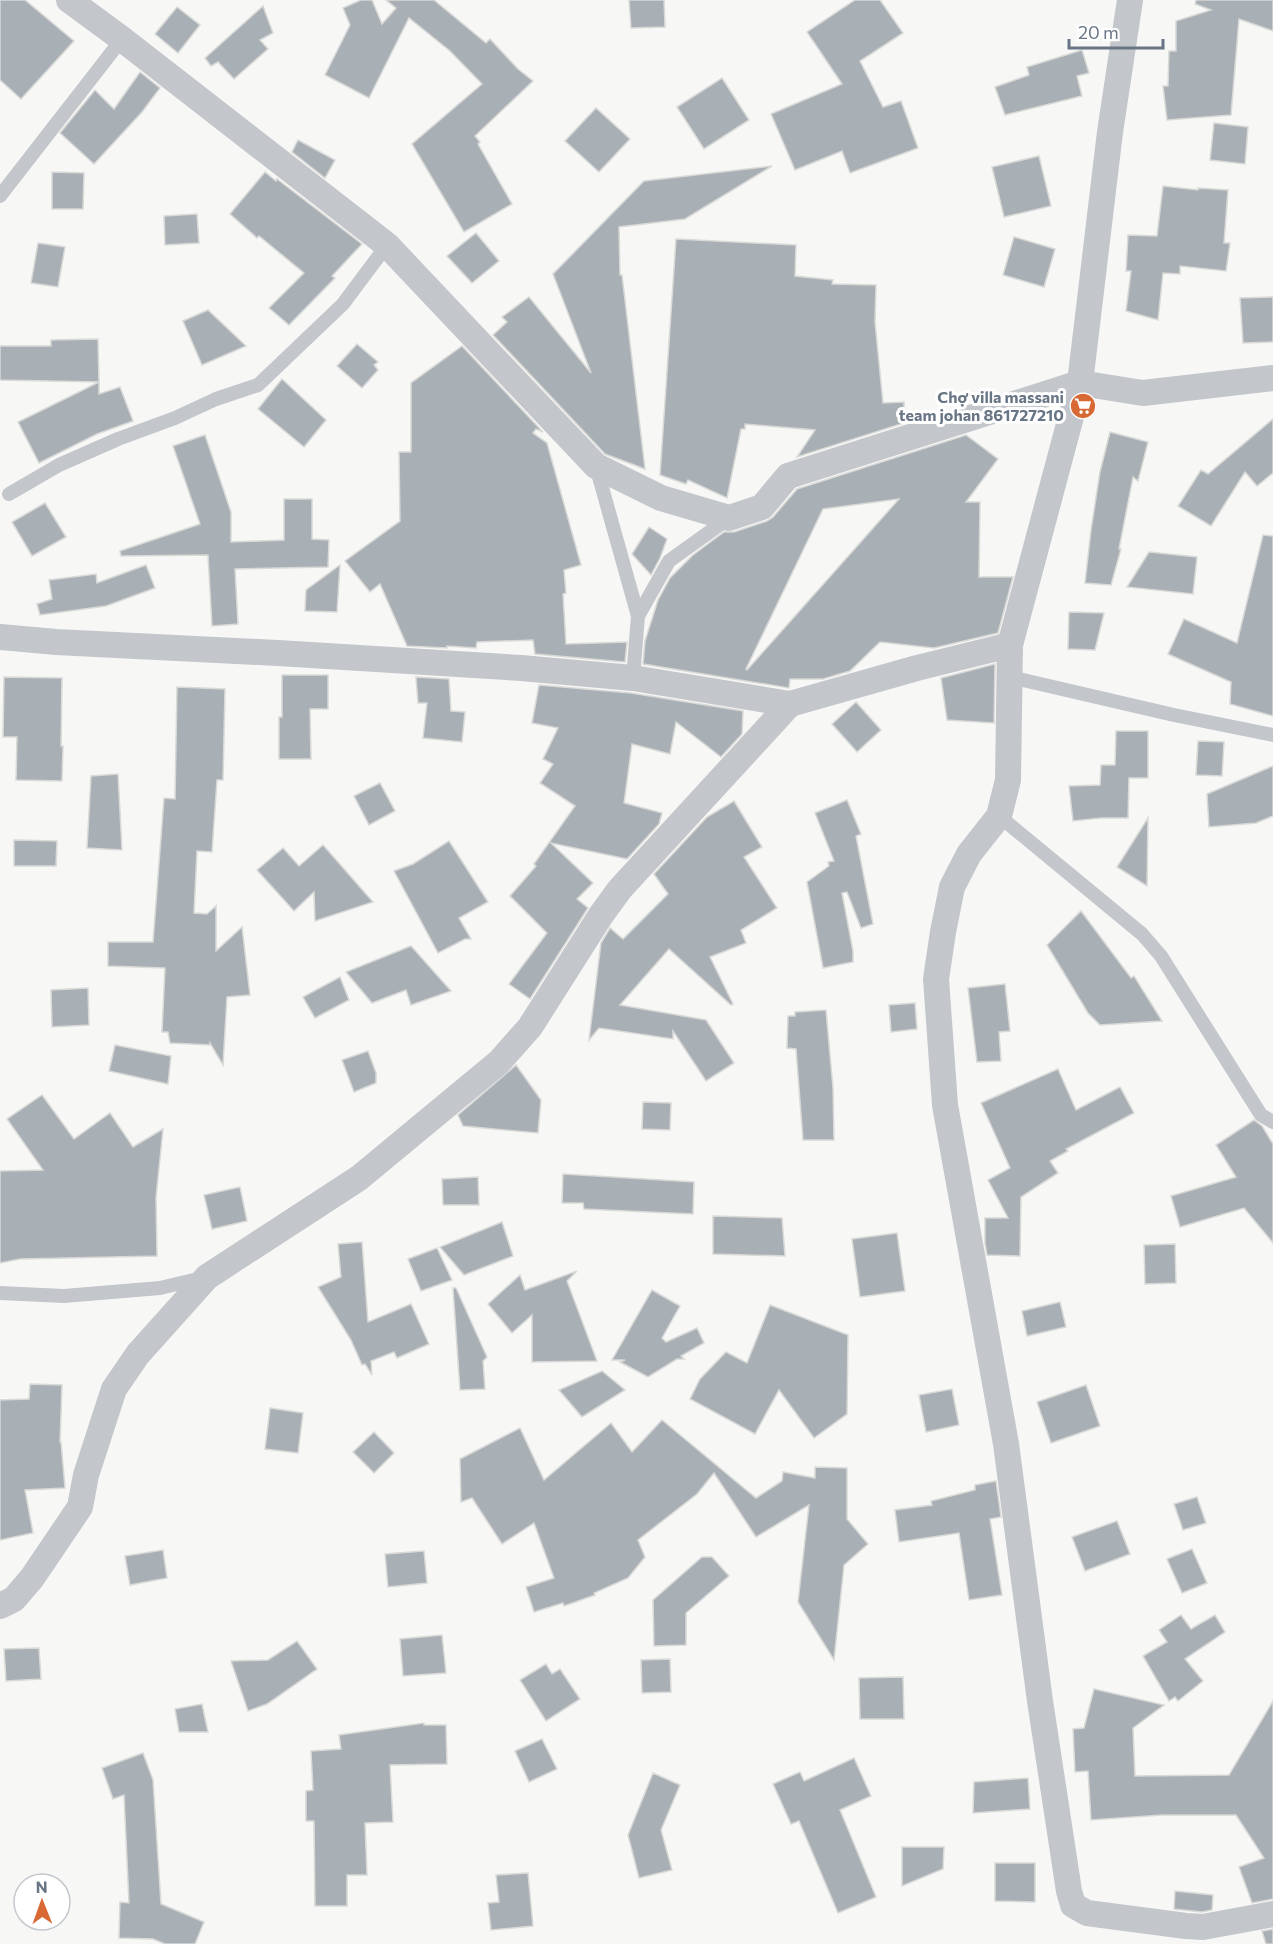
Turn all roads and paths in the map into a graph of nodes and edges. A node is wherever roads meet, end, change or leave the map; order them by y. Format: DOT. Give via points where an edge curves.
graph roads {
  1 [pos="69,0"];
  2 [pos="1130,0"];
  3 [pos="122,39"];
  4 [pos="0,196"];
  5 [pos="387,245"];
  6 [pos="1273,378"];
  7 [pos="1080,383"];
  8 [pos="596,466"];
  9 [pos="9,494"];
  10 [pos="729,518"];
  11 [pos="638,616"];
  12 [pos="0,637"];
  13 [pos="1010,645"];
  14 [pos="1010,677"];
  15 [pos="633,678"];
  16 [pos="790,704"];
  17 [pos="1273,735"];
  18 [pos="999,816"];
  19 [pos="1273,1122"];
  20 [pos="207,1277"];
  21 [pos="0,1293"];
  22 [pos="0,1606"];
  23 [pos="1273,1914"];
  1 -- 3 [label="street"];
  2 -- 7 [label="street"];
  3 -- 4 [label="lane"];
  3 -- 5 [label="street"];
  5 -- 8 [label="street"];
  5 -- 9 [label="lane" via="343,304 258,385 118,439 59,465"];
  6 -- 7 [label="street" via="1143,393"];
  7 -- 10 [label="street" via="789,476 762,507"];
  7 -- 13 [label="street"];
  8 -- 10 [label="street" via="661,498"];
  8 -- 11 [label="lane"];
  10 -- 11 [label="lane" via="669,561"];
  11 -- 15 [label="lane"];
  12 -- 15 [label="street"];
  13 -- 14 [label="street"];
  13 -- 16 [label="street"];
  14 -- 17 [label="lane"];
  14 -- 18 [label="street" via="1008,780"];
  15 -- 16 [label="street"];
  16 -- 20 [label="street" via="620,889 530,1027 500,1062 359,1178"];
  18 -- 19 [label="lane" via="1142,934 1161,956 1262,1115"];
  18 -- 23 [label="street" via="969,854 952,887 936,979 945,1105 1006,1444 1069,1891 1073,1905 1088,1913 1186,1926 1203,1927"];
  20 -- 21 [label="lane" via="160,1288 64,1296"];
  20 -- 22 [label="street" via="138,1354 114,1389 86,1475 80,1507 32,1578 14,1599"];
}
